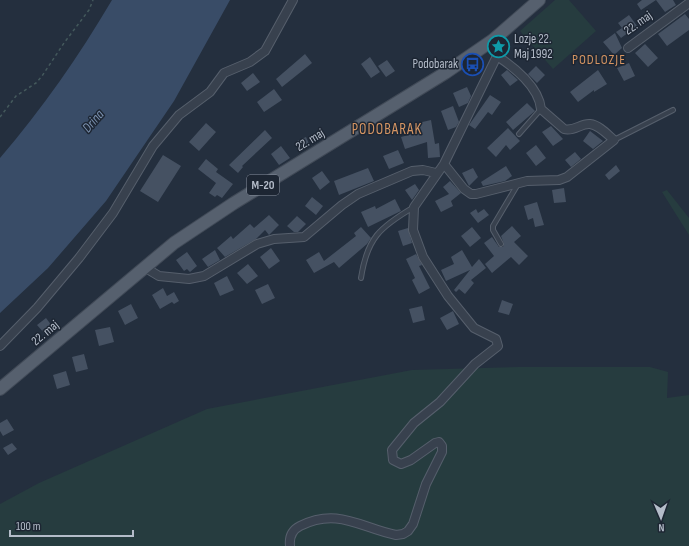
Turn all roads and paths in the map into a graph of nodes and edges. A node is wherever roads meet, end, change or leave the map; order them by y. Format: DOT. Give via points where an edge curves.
graph roads {
  1 [pos="93,0"];
  2 [pos="293,0"];
  3 [pos="537,1"];
  4 [pos="685,3"];
  5 [pos="493,40"];
  6 [pos="628,48"];
  7 [pos="497,56"];
  8 [pos="541,110"];
  9 [pos="673,110"];
  10 [pos="0,117"];
  11 [pos="519,134"];
  12 [pos="614,140"];
  13 [pos="444,164"];
  14 [pos="436,173"];
  15 [pos="518,184"];
  16 [pos="414,207"];
  17 [pos="501,244"];
  18 [pos="144,267"];
  19 [pos="361,278"];
  20 [pos="0,346"];
  21 [pos="0,389"];
  22 [pos="290,546"];
  1 -- 10 [label="path" via="89,10 42,76 16,96"];
  2 -- 20 [label="street" via="265,51 250,62 224,74 210,92 179,115 153,146 113,213 84,253"];
  3 -- 5 [label="main road, 22. maj / M-20"];
  4 -- 6 [label="street, 22. maj"];
  5 -- 7 [label="street"];
  5 -- 18 [label="main road, 22. maj / M-20" via="445,73 234,203 174,243"];
  7 -- 8 [label="street" via="511,65 536,94"];
  7 -- 13 [label="street"];
  8 -- 11 [label="lane"];
  8 -- 12 [label="street" via="564,129 589,124 600,128"];
  9 -- 12 [label="lane"];
  12 -- 15 [label="street" via="567,177"];
  13 -- 14 [label="street"];
  13 -- 15 [label="street" via="455,180 470,194 482,194"];
  14 -- 16 [label="street"];
  14 -- 18 [label="street" via="412,171 358,194 304,237 274,239 257,244 204,276 189,279 159,276"];
  15 -- 17 [label="lane" via="494,226 493,230"];
  16 -- 19 [label="lane" via="385,225 377,235 364,257"];
  16 -- 22 [label="street" via="413,230 423,257 448,296 474,328 496,339 497,349 474,364 440,402 414,423 392,450 393,460 401,464 436,443 439,442 442,446 442,452 426,484 413,524 408,530 403,534 396,534 354,520 316,520 294,529 290,536"];
  18 -- 21 [label="main road, 22. maj / M-20"];
}
